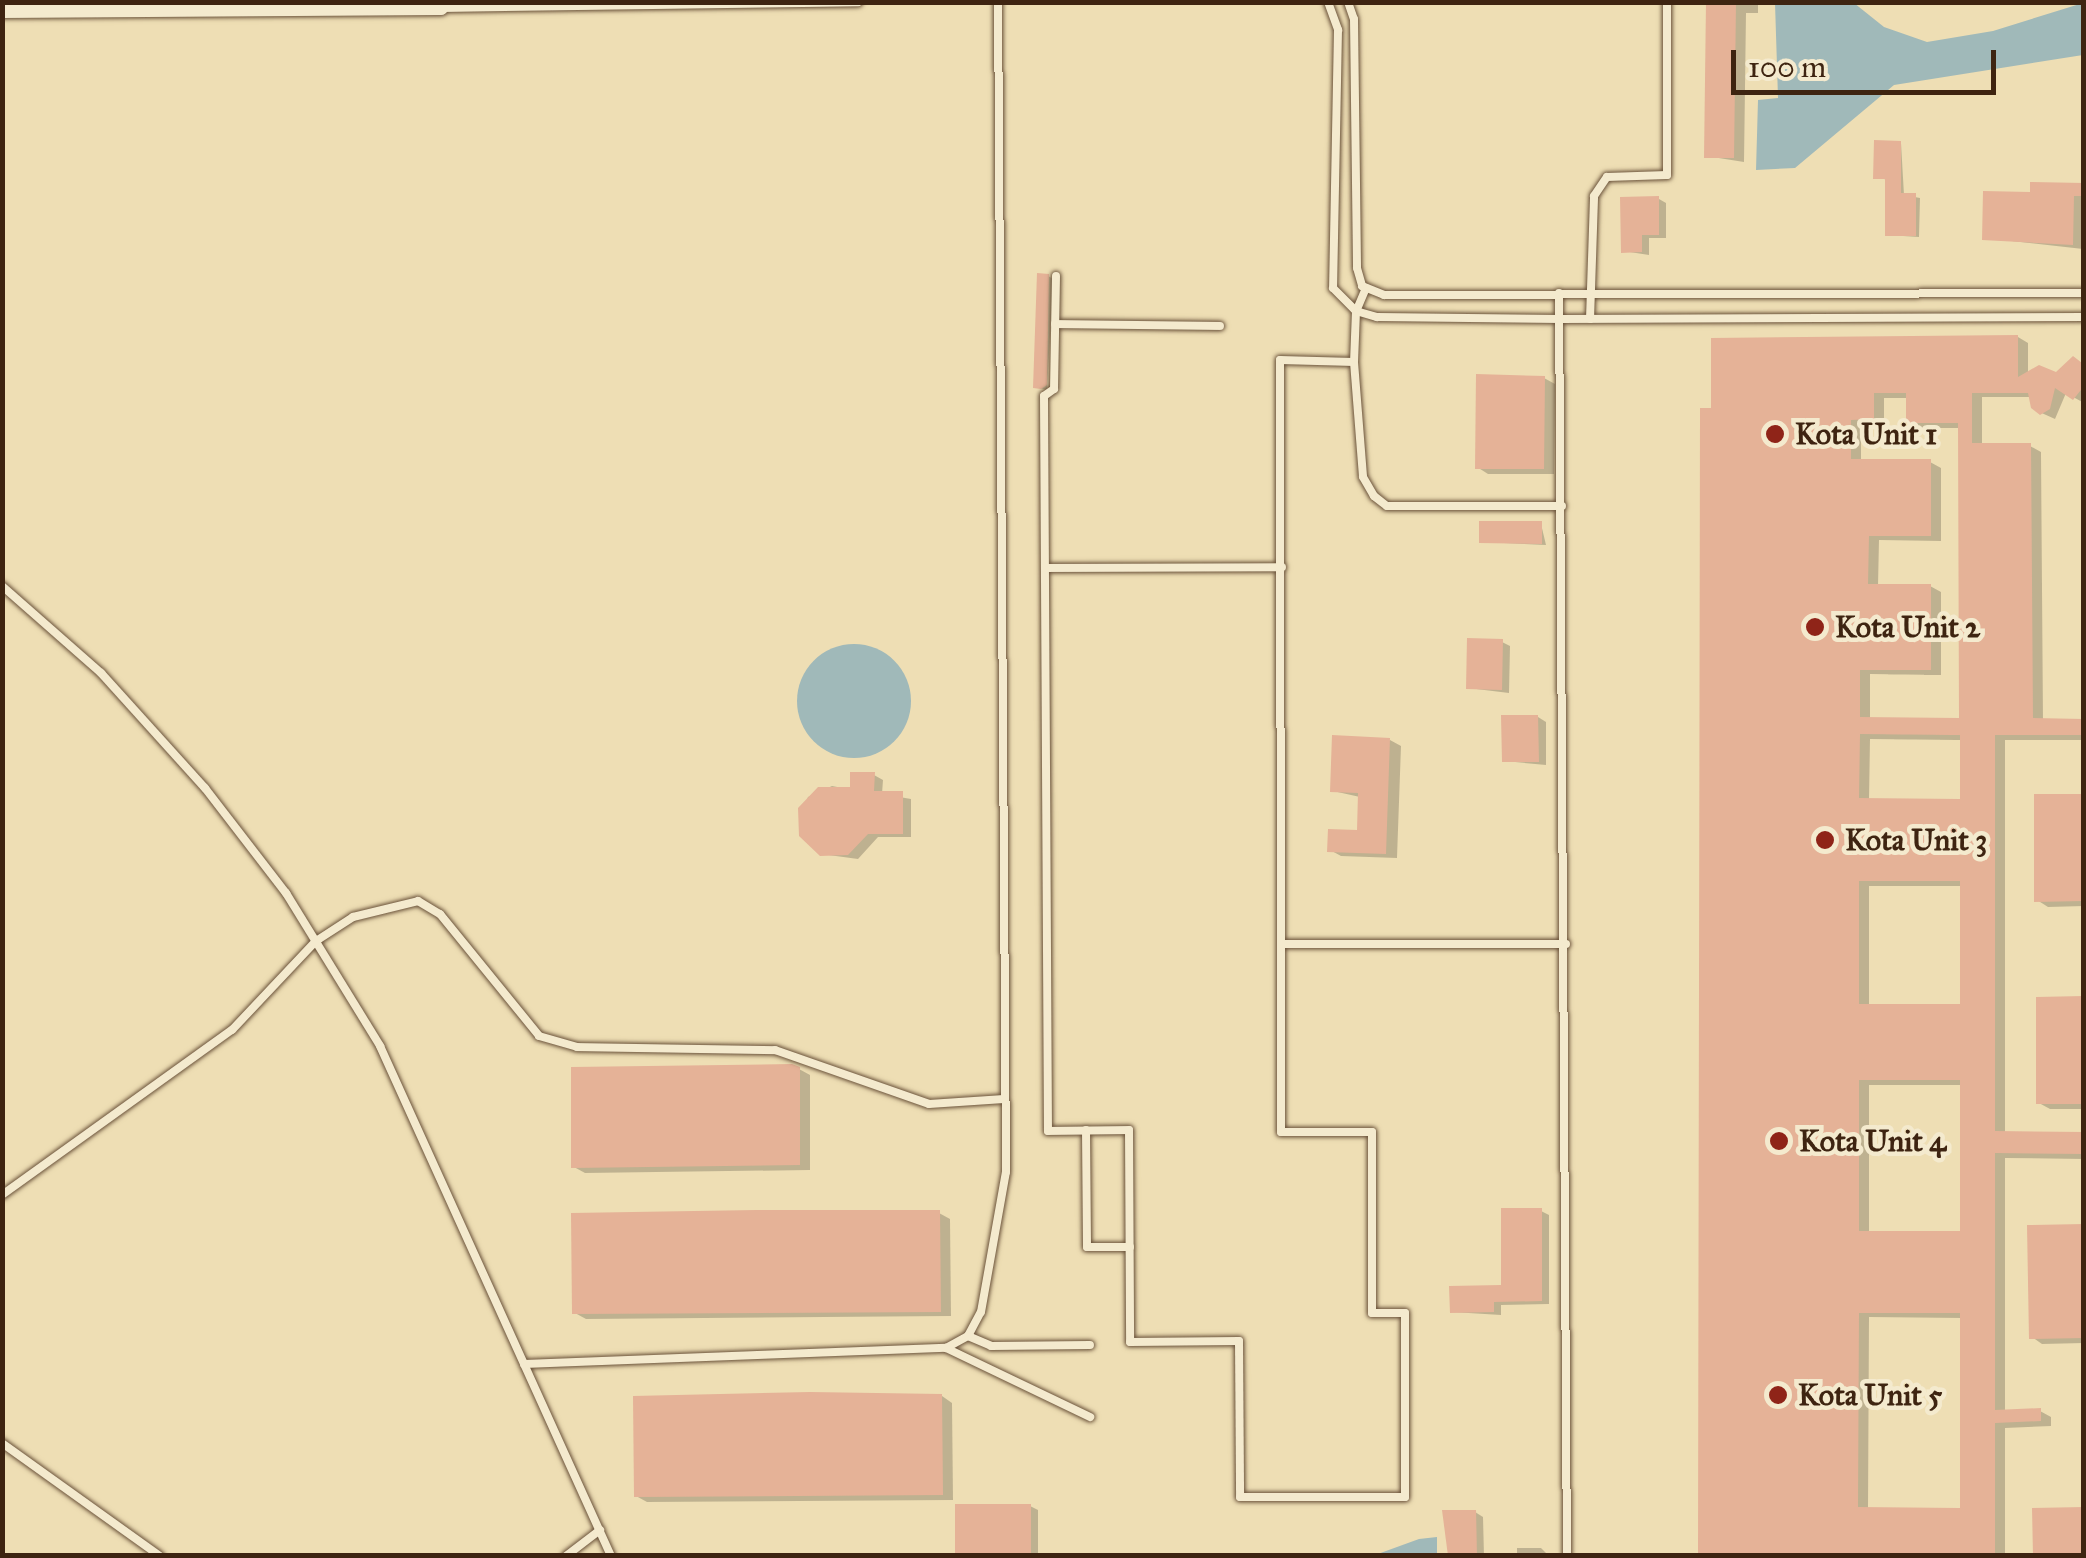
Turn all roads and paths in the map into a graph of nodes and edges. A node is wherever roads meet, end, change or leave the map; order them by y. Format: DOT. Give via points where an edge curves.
graph roads {
  1 [pos="858,2"];
  2 [pos="998,2"];
  3 [pos="1348,2"];
  4 [pos="1668,2"];
  5 [pos="1329,3"];
  6 [pos="441,5"];
  7 [pos="2,11"];
  8 [pos="1056,276"];
  9 [pos="1366,288"];
  10 [pos="2084,292"];
  11 [pos="1560,293"];
  12 [pos="1589,293"];
  13 [pos="1356,311"];
  14 [pos="2084,317"];
  15 [pos="1560,319"];
  16 [pos="1590,319"];
  17 [pos="1055,324"];
  18 [pos="1220,326"];
  19 [pos="1354,362"];
  20 [pos="1562,506"];
  21 [pos="1282,567"];
  22 [pos="1045,568"];
  23 [pos="2,586"];
  24 [pos="316,941"];
  25 [pos="1282,944"];
  26 [pos="1566,944"];
  27 [pos="1004,1098"];
  28 [pos="1086,1130"];
  29 [pos="2,1195"];
  30 [pos="1130,1247"];
  31 [pos="968,1336"];
  32 [pos="1090,1345"];
  33 [pos="946,1348"];
  34 [pos="524,1364"];
  35 [pos="1090,1417"];
  36 [pos="2,1443"];
  37 [pos="600,1530"];
  38 [pos="160,1556"];
  39 [pos="566,1556"];
  40 [pos="612,1556"];
  41 [pos="1567,1556"];
  1 -- 6 [label="lane"];
  2 -- 27 [label="lane"];
  3 -- 9 [label="lane" via="1357,268"];
  4 -- 12 [label="lane" via="1667,175 1607,177 1594,196"];
  5 -- 13 [label="lane" via="1338,30 1334,288"];
  6 -- 7 [label="street"];
  8 -- 17 [label="lane"];
  9 -- 11 [label="lane" via="1384,296"];
  9 -- 13 [label="lane"];
  10 -- 12 [label="lane"];
  11 -- 12 [label="lane"];
  11 -- 15 [label="lane"];
  12 -- 16 [label="lane"];
  13 -- 15 [label="lane"];
  13 -- 19 [label="lane"];
  14 -- 16 [label="lane"];
  15 -- 16 [label="lane"];
  15 -- 20 [label="lane"];
  17 -- 18 [label="lane"];
  17 -- 22 [label="lane" via="1054,389 1044,396"];
  19 -- 20 [label="lane" via="1364,477 1387,506"];
  19 -- 21 [label="lane" via="1280,360"];
  20 -- 26 [label="lane"];
  21 -- 22 [label="lane"];
  21 -- 25 [label="lane"];
  22 -- 28 [label="lane" via="1048,1131"];
  23 -- 24 [label="lane" via="101,673 205,788"];
  24 -- 27 [label="lane" via="353,917 418,901 440,914 539,1036 577,1047 776,1050 929,1104"];
  24 -- 29 [label="lane" via="232,1030"];
  24 -- 34 [label="lane" via="380,1046"];
  25 -- 26 [label="lane"];
  25 -- 30 [label="lane" via="1281,1132 1372,1132 1372,1314 1404,1314 1404,1498 1240,1498 1240,1341 1130,1342"];
  26 -- 41 [label="lane"];
  27 -- 31 [label="lane" via="1006,1172 981,1312"];
  28 -- 30 [label="lane" via="1129,1130"];
  28 -- 30 [label="lane" via="1087,1247"];
  31 -- 32 [label="lane" via="990,1346"];
  31 -- 33 [label="lane"];
  33 -- 34 [label="lane"];
  33 -- 35 [label="lane"];
  34 -- 37 [label="lane"];
  36 -- 38 [label="lane"];
  37 -- 39 [label="lane"];
  37 -- 40 [label="lane"];
}
